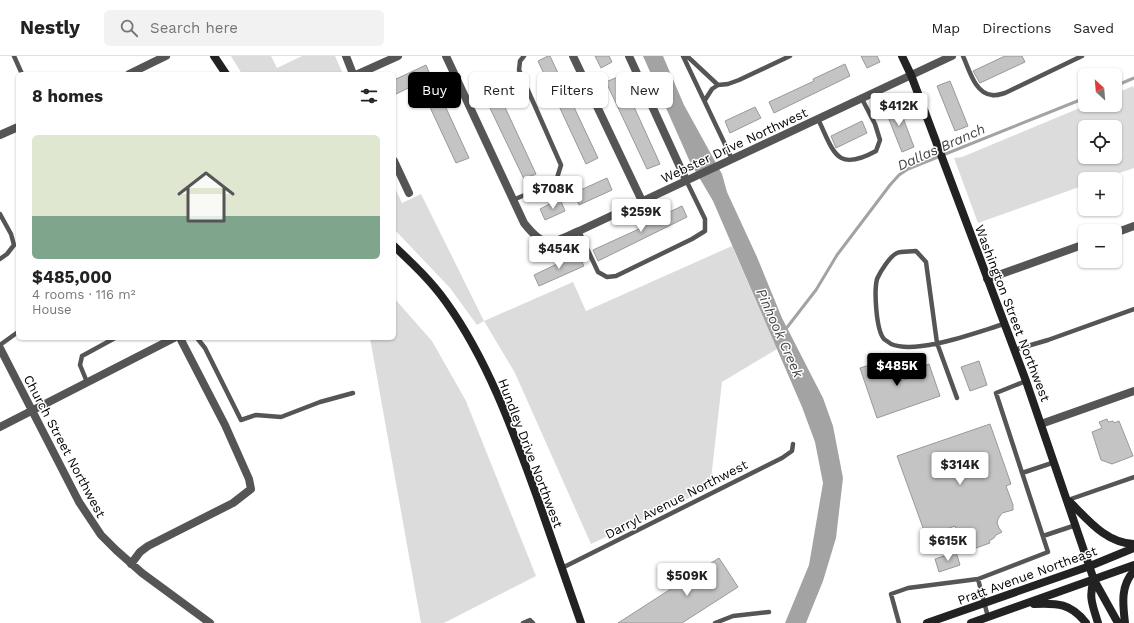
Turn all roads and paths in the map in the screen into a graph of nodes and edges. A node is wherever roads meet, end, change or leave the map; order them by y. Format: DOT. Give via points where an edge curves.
graph roads {
  1 [pos="14,56"];
  2 [pos="166,56"];
  3 [pos="214,56"];
  4 [pos="346,56"];
  5 [pos="398,56"];
  6 [pos="446,56"];
  7 [pos="524,56"];
  8 [pos="573,56"];
  9 [pos="629,56"];
  10 [pos="683,56"];
  11 [pos="687,56"];
  12 [pos="790,56"];
  13 [pos="902,56"];
  14 [pos="952,56"];
  15 [pos="963,56"];
  16 [pos="1082,56"];
  17 [pos="21,72"];
  18 [pos="133,72"];
  19 [pos="225,72"];
  20 [pos="352,72"];
  21 [pos="362,72"];
  22 [pos="911,75"];
  23 [pos="718,85"];
  24 [pos="862,99"];
  25 [pos="705,100"];
  26 [pos="818,119"];
  27 [pos="16,128"];
  28 [pos="0,135"];
  29 [pos="729,160"];
  30 [pos="396,165"];
  31 [pos="686,180"];
  32 [pos="409,193"];
  33 [pos="513,200"];
  34 [pos="642,201"];
  35 [pos="0,214"];
  36 [pos="1134,226"];
  37 [pos="1122,230"];
  38 [pos="579,231"];
  39 [pos="1078,246"];
  40 [pos="396,248"];
  41 [pos="0,259"];
  42 [pos="987,278"];
  43 [pos="1134,309"];
  44 [pos="1004,324"];
  45 [pos="16,333"];
  46 [pos="111,340"];
  47 [pos="170,340"];
  48 [pos="181,340"];
  49 [pos="199,340"];
  50 [pos="937,343"];
  51 [pos="0,345"];
  52 [pos="0,348"];
  53 [pos="1014,350"];
  54 [pos="1026,381"];
  55 [pos="87,382"];
  56 [pos="1134,391"];
  57 [pos="353,393"];
  58 [pos="957,398"];
  59 [pos="31,410"];
  60 [pos="1041,424"];
  61 [pos="0,427"];
  62 [pos="793,444"];
  63 [pos="1055,462"];
  64 [pos="1022,473"];
  65 [pos="1134,477"];
  66 [pos="1068,500"];
  67 [pos="1076,525"];
  68 [pos="1043,536"];
  69 [pos="1134,544"];
  70 [pos="1134,548"];
  71 [pos="131,564"];
  72 [pos="1134,565"];
  73 [pos="1090,566"];
  74 [pos="562,568"];
  75 [pos="1134,571"];
  76 [pos="978,579"];
  77 [pos="1094,580"];
  78 [pos="986,602"];
  79 [pos="1025,604"];
  80 [pos="769,612"];
  81 [pos="988,617"];
  82 [pos="210,623"];
  83 [pos="523,623"];
  84 [pos="533,623"];
  85 [pos="581,623"];
  86 [pos="715,623"];
  87 [pos="899,623"];
  88 [pos="927,623"];
  89 [pos="971,623"];
  90 [pos="1086,623"];
  91 [pos="1098,623"];
  92 [pos="1118,623"];
  93 [pos="1125,623"];
  1 -- 17 [label="lane"];
  2 -- 18 [label="street"];
  3 -- 19 [label="main road"];
  4 -- 20 [label="street"];
  5 -- 21 [label="street"];
  6 -- 33 [label="street, Webster Drive Northwest"];
  7 -- 33 [label="lane" via="520,61 519,70 561,166 557,178"];
  8 -- 34 [label="street"];
  9 -- 31 [label="street"];
  10 -- 25 [label="lane"];
  11 -- 23 [label="lane"];
  12 -- 23 [label="lane" via="739,80"];
  13 -- 22 [label="main road, Washington Street Northwest"];
  14 -- 22 [label="street, Webster Drive Northwest"];
  15 -- 16 [label="lane" via="977,85 984,93 993,96 1005,93"];
  22 -- 24 [label="street, Webster Drive Northwest"];
  22 -- 42 [label="main road, Washington Street Northwest"];
  23 -- 25 [label="lane"];
  24 -- 26 [label="street, Webster Drive Northwest"];
  24 -- 26 [label="lane" via="880,140 876,151 866,157 846,161 838,157"];
  25 -- 29 [label="lane"];
  26 -- 29 [label="street, Webster Drive Northwest"];
  27 -- 28 [label="street"];
  29 -- 31 [label="street, Webster Drive Northwest"];
  30 -- 32 [label="street"];
  31 -- 34 [label="street, Webster Drive Northwest"];
  31 -- 38 [label="lane" via="705,219 705,231 616,276 607,277 598,272"];
  33 -- 38 [label="street, Webster Drive Northwest" via="524,223 534,236 544,242 555,241"];
  34 -- 38 [label="street, Webster Drive Northwest"];
  35 -- 41 [label="lane" via="14,244"];
  36 -- 37 [label="street"];
  39 -- 42 [label="street"];
  40 -- 74 [label="main road, Hundley Drive Northwest" via="446,302 488,374 522,454"];
  42 -- 44 [label="main road, Washington Street Northwest"];
  43 -- 53 [label="lane"];
  44 -- 50 [label="lane"];
  44 -- 53 [label="main road, Washington Street Northwest"];
  45 -- 51 [label="lane"];
  46 -- 55 [label="lane" via="82,356 80,365"];
  47 -- 55 [label="street"];
  48 -- 71 [label="street" via="225,425 251,489 233,503 148,546"];
  49 -- 57 [label="lane" via="241,420 256,415 281,416"];
  50 -- 50 [label="lane" via="926,262 916,251 898,253 887,262 877,279 880,330 884,339 892,344 908,347"];
  50 -- 58 [label="lane"];
  52 -- 59 [label="street, Church Street Northwest"];
  53 -- 54 [label="main road, Washington Street Northwest"];
  54 -- 60 [label="main road, Washington Street Northwest"];
  54 -- 64 [label="lane" via="996,393"];
  55 -- 59 [label="street"];
  56 -- 60 [label="street"];
  59 -- 61 [label="street"];
  59 -- 71 [label="street, Church Street Northwest" via="90,519 101,535"];
  60 -- 63 [label="main road, Washington Street Northwest"];
  62 -- 74 [label="lane, Darryl Avenue Northwest" via="792,451 782,458"];
  63 -- 64 [label="lane"];
  63 -- 66 [label="main road, Washington Street Northwest"];
  64 -- 68 [label="lane"];
  65 -- 66 [label="lane"];
  66 -- 67 [label="main road, Washington Street Northwest"];
  66 -- 69 [label="main road" via="1110,538 1123,544"];
  67 -- 68 [label="lane"];
  67 -- 73 [label="main road, Washington Street Northwest"];
  68 -- 76 [label="lane" via="1048,552"];
  70 -- 73 [label="main road, Pratt Avenue Northeast"];
  71 -- 82 [label="street, Church Street Northwest"];
  72 -- 77 [label="main road, Pratt Avenue Northeast"];
  73 -- 77 [label="main road, Washington Street Northwest"];
  73 -- 78 [label="main road, Pratt Avenue Northeast"];
  74 -- 85 [label="main road, Hundley Drive Northwest"];
  75 -- 93 [label="main road" via="1129,576 1123,594"];
  76 -- 78 [label="lane"];
  76 -- 87 [label="lane" via="908,588 891,594"];
  77 -- 79 [label="main road, Pratt Avenue Northeast"];
  77 -- 91 [label="main road, Washington Street Northwest" via="1090,599"];
  77 -- 92 [label="main road, Washington Street Northwest"];
  78 -- 81 [label="lane"];
  78 -- 88 [label="main road, Pratt Avenue Northeast"];
  79 -- 81 [label="main road, Pratt Avenue Northeast"];
  79 -- 90 [label="main road" via="1056,603 1069,607"];
  80 -- 86 [label="lane" via="733,616"];
  81 -- 89 [label="main road, Pratt Avenue Northeast"];
  83 -- 84 [label="lane" via="530,620"];
}
